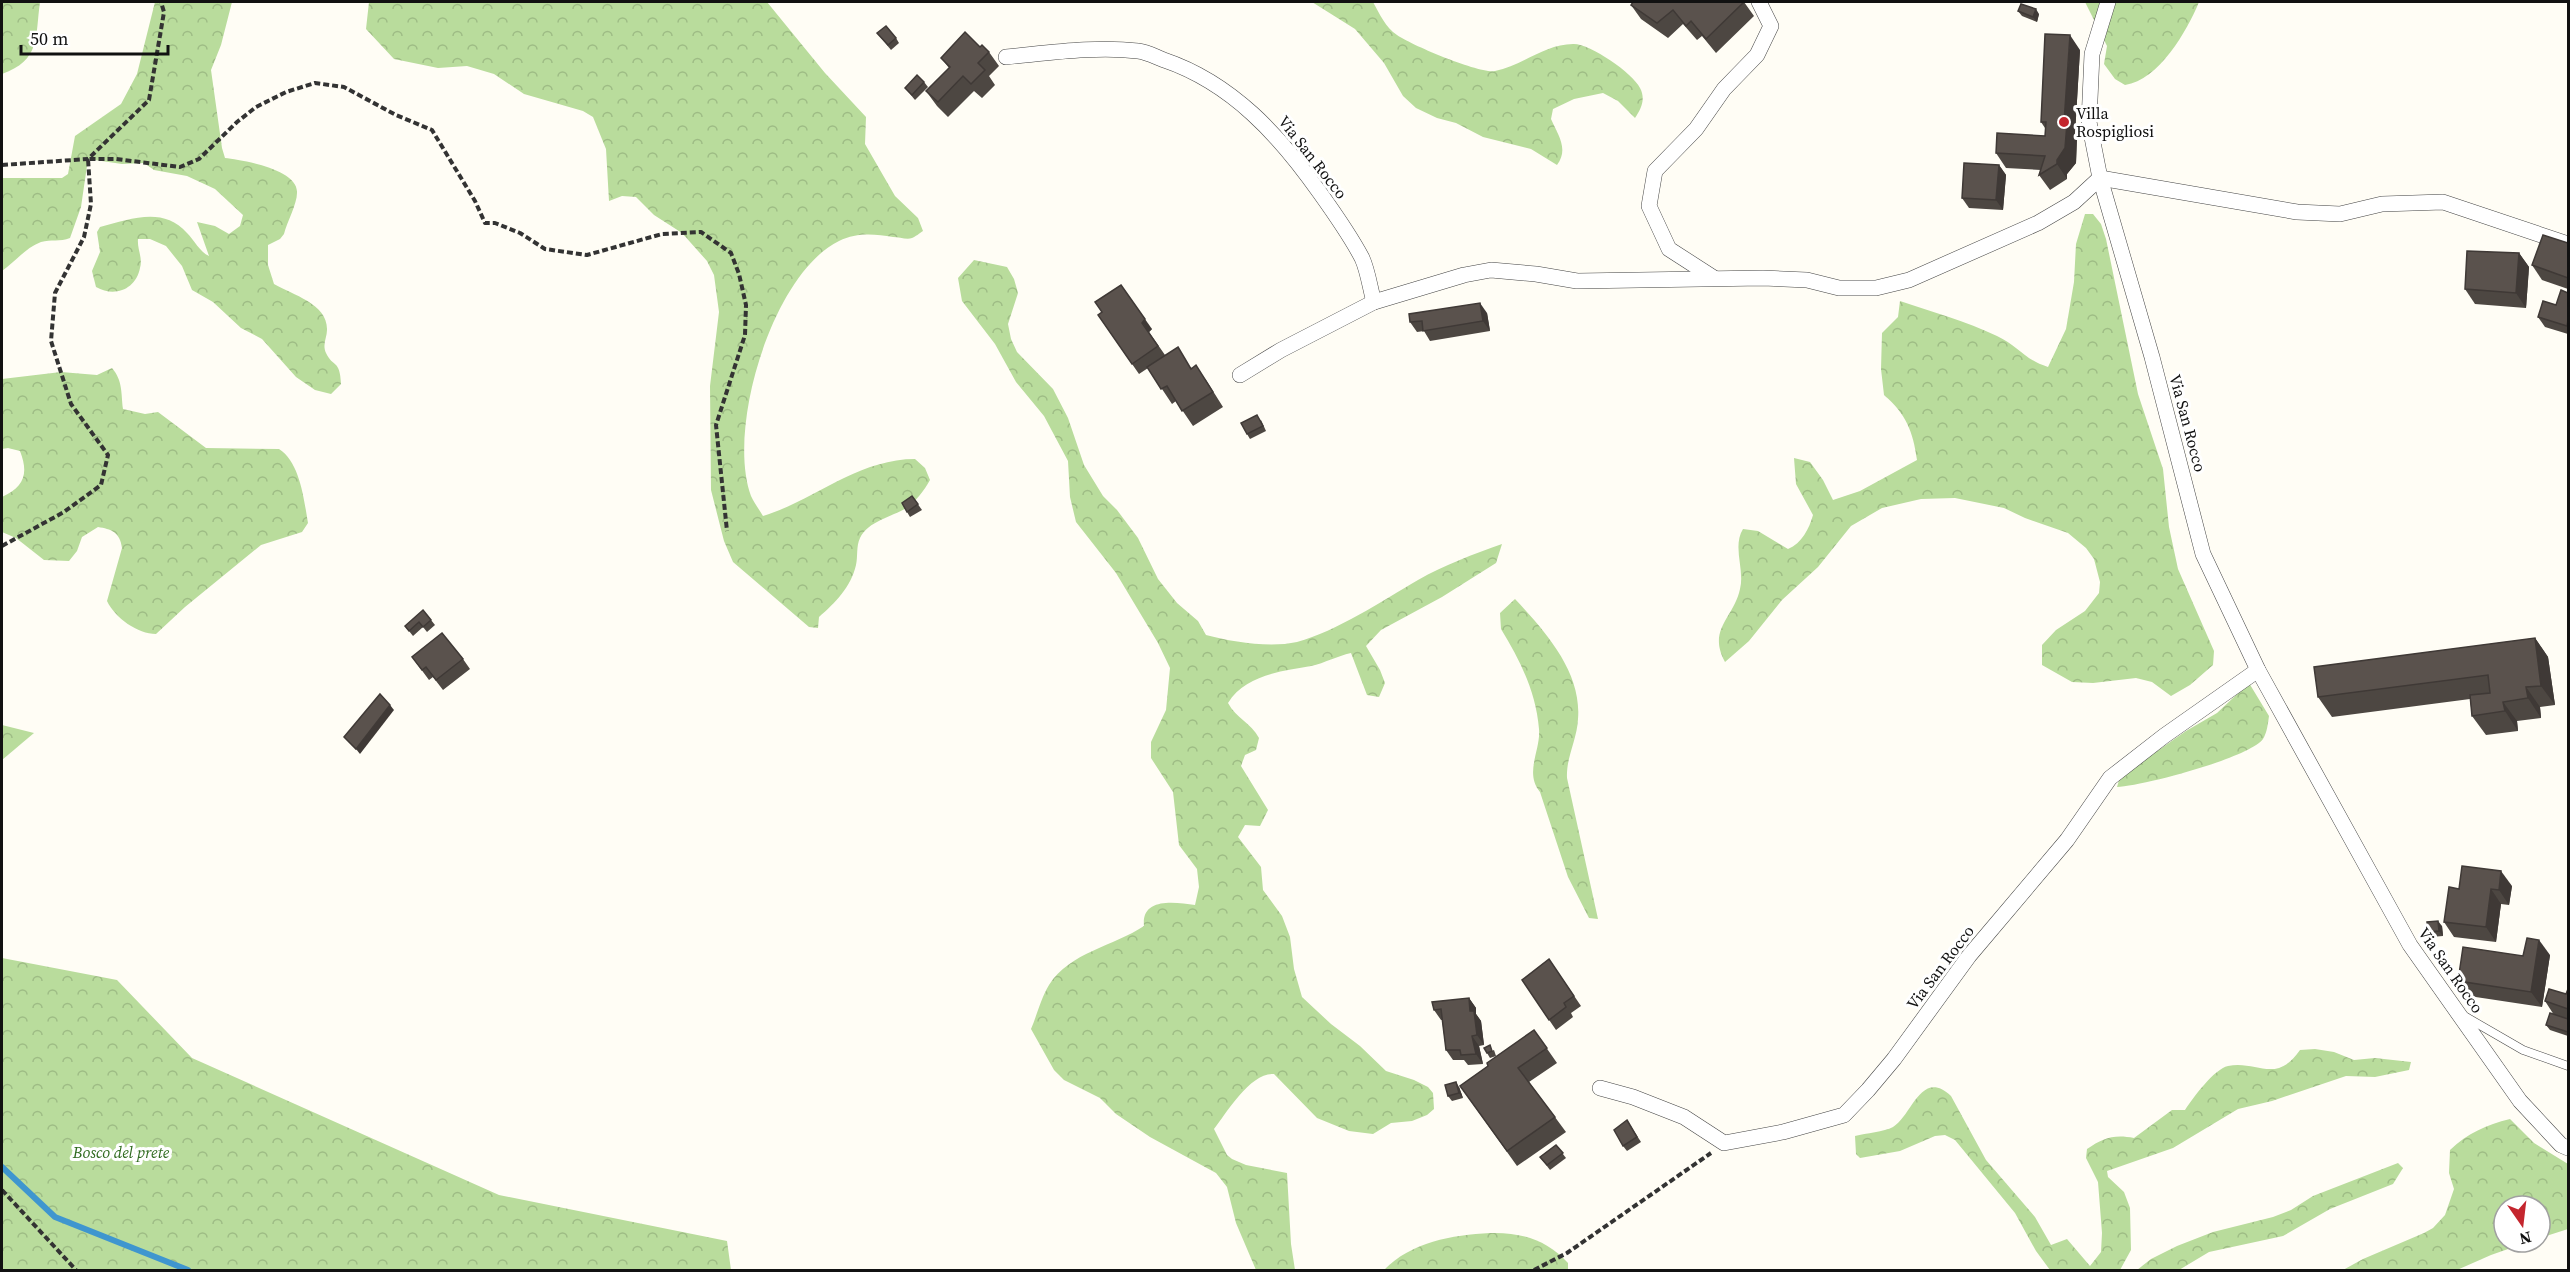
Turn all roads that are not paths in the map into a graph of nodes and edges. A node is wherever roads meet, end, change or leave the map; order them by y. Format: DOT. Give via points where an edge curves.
graph roads {
  1 [pos="1759,2"];
  2 [pos="2108,2"];
  3 [pos="1006,57"];
  4 [pos="2100,178"];
  5 [pos="2568,244"];
  6 [pos="1714,278"];
  7 [pos="1374,302"];
  8 [pos="1240,375"];
  9 [pos="2258,670"];
  10 [pos="2457,1012"];
  11 [pos="2568,1066"];
  12 [pos="1600,1088"];
  13 [pos="2568,1148"];
  1 -- 6 [label="street" via="1771,26 1757,55 1724,89 1696,129 1655,171 1649,206 1669,249"];
  2 -- 4 [label="street, Via San Rocco" via="2092,54 2089,122"];
  3 -- 7 [label="street, Via San Rocco" via="1140,51 1184,66 1222,90 1255,113 1315,185 1363,261"];
  4 -- 5 [label="street" via="2297,212 2340,214 2382,204 2443,202"];
  4 -- 6 [label="street" via="2074,202 2038,223 1909,280 1876,288 1839,288 1807,280"];
  4 -- 9 [label="street, Via San Rocco" via="2204,554"];
  6 -- 7 [label="street" via="1577,281 1491,270 1464,274"];
  7 -- 8 [label="street"];
  9 -- 10 [label="street, Via San Rocco" via="2410,945"];
  9 -- 12 [label="street, Via San Rocco" via="2110,778 2067,840 1969,956 1868,1090 1844,1115 1724,1143 1684,1117"];
  10 -- 11 [label="lane" via="2523,1050"];
  10 -- 13 [label="street, Via San Rocco" via="2520,1101"];
}
